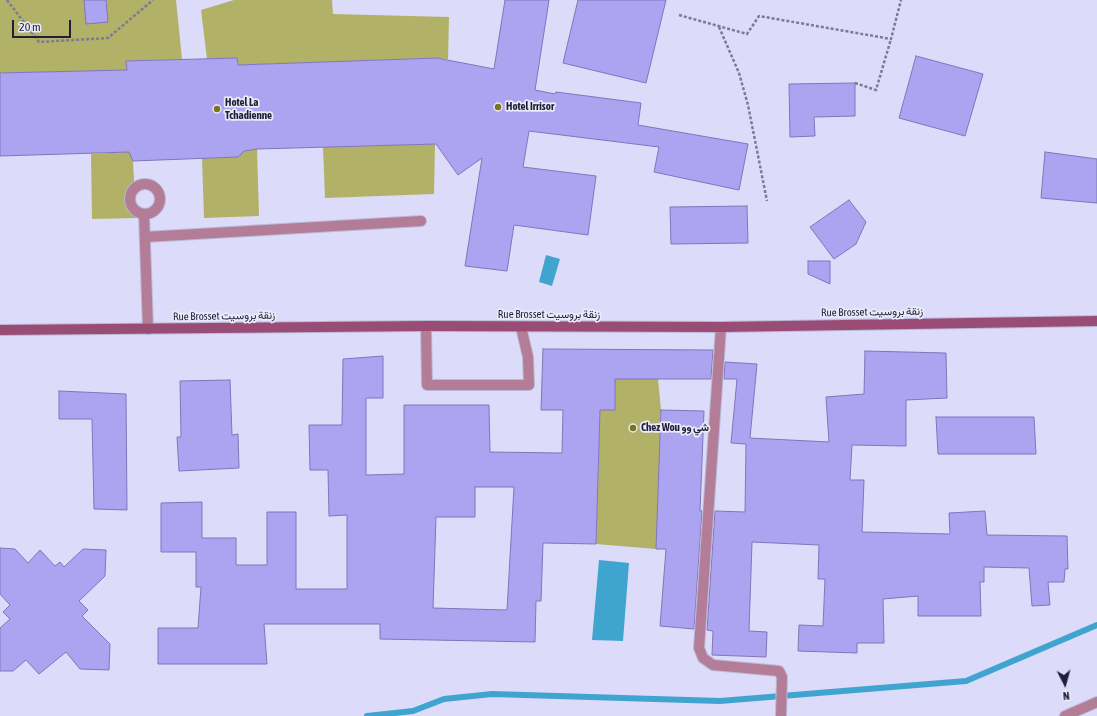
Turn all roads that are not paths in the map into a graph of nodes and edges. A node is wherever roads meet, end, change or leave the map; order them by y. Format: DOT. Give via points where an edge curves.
graph roads {
  1 [pos="144,214"];
  2 [pos="421,221"];
  3 [pos="145,237"];
  4 [pos="1097,321"];
  5 [pos="426,326"];
  6 [pos="521,327"];
  7 [pos="721,327"];
  8 [pos="148,329"];
  9 [pos="0,330"];
  10 [pos="1097,702"];
  11 [pos="781,716"];
  12 [pos="1065,716"];
  1 -- 3 [label="street"];
  2 -- 3 [label="street"];
  3 -- 8 [label="street"];
  4 -- 7 [label="main road, Rue Brosset زنقة بروسيت"];
  5 -- 6 [label="main road, Rue Brosset زنقة بروسيت"];
  5 -- 6 [label="street" via="427,385 528,385 528,357"];
  5 -- 8 [label="main road, Rue Brosset زنقة بروسيت"];
  6 -- 7 [label="main road, Rue Brosset زنقة بروسيت"];
  7 -- 11 [label="street" via="699,648 703,658 713,664 779,671 782,677"];
  8 -- 9 [label="main road, Rue Brosset زنقة بروسيت"];
  10 -- 12 [label="street"];
}
